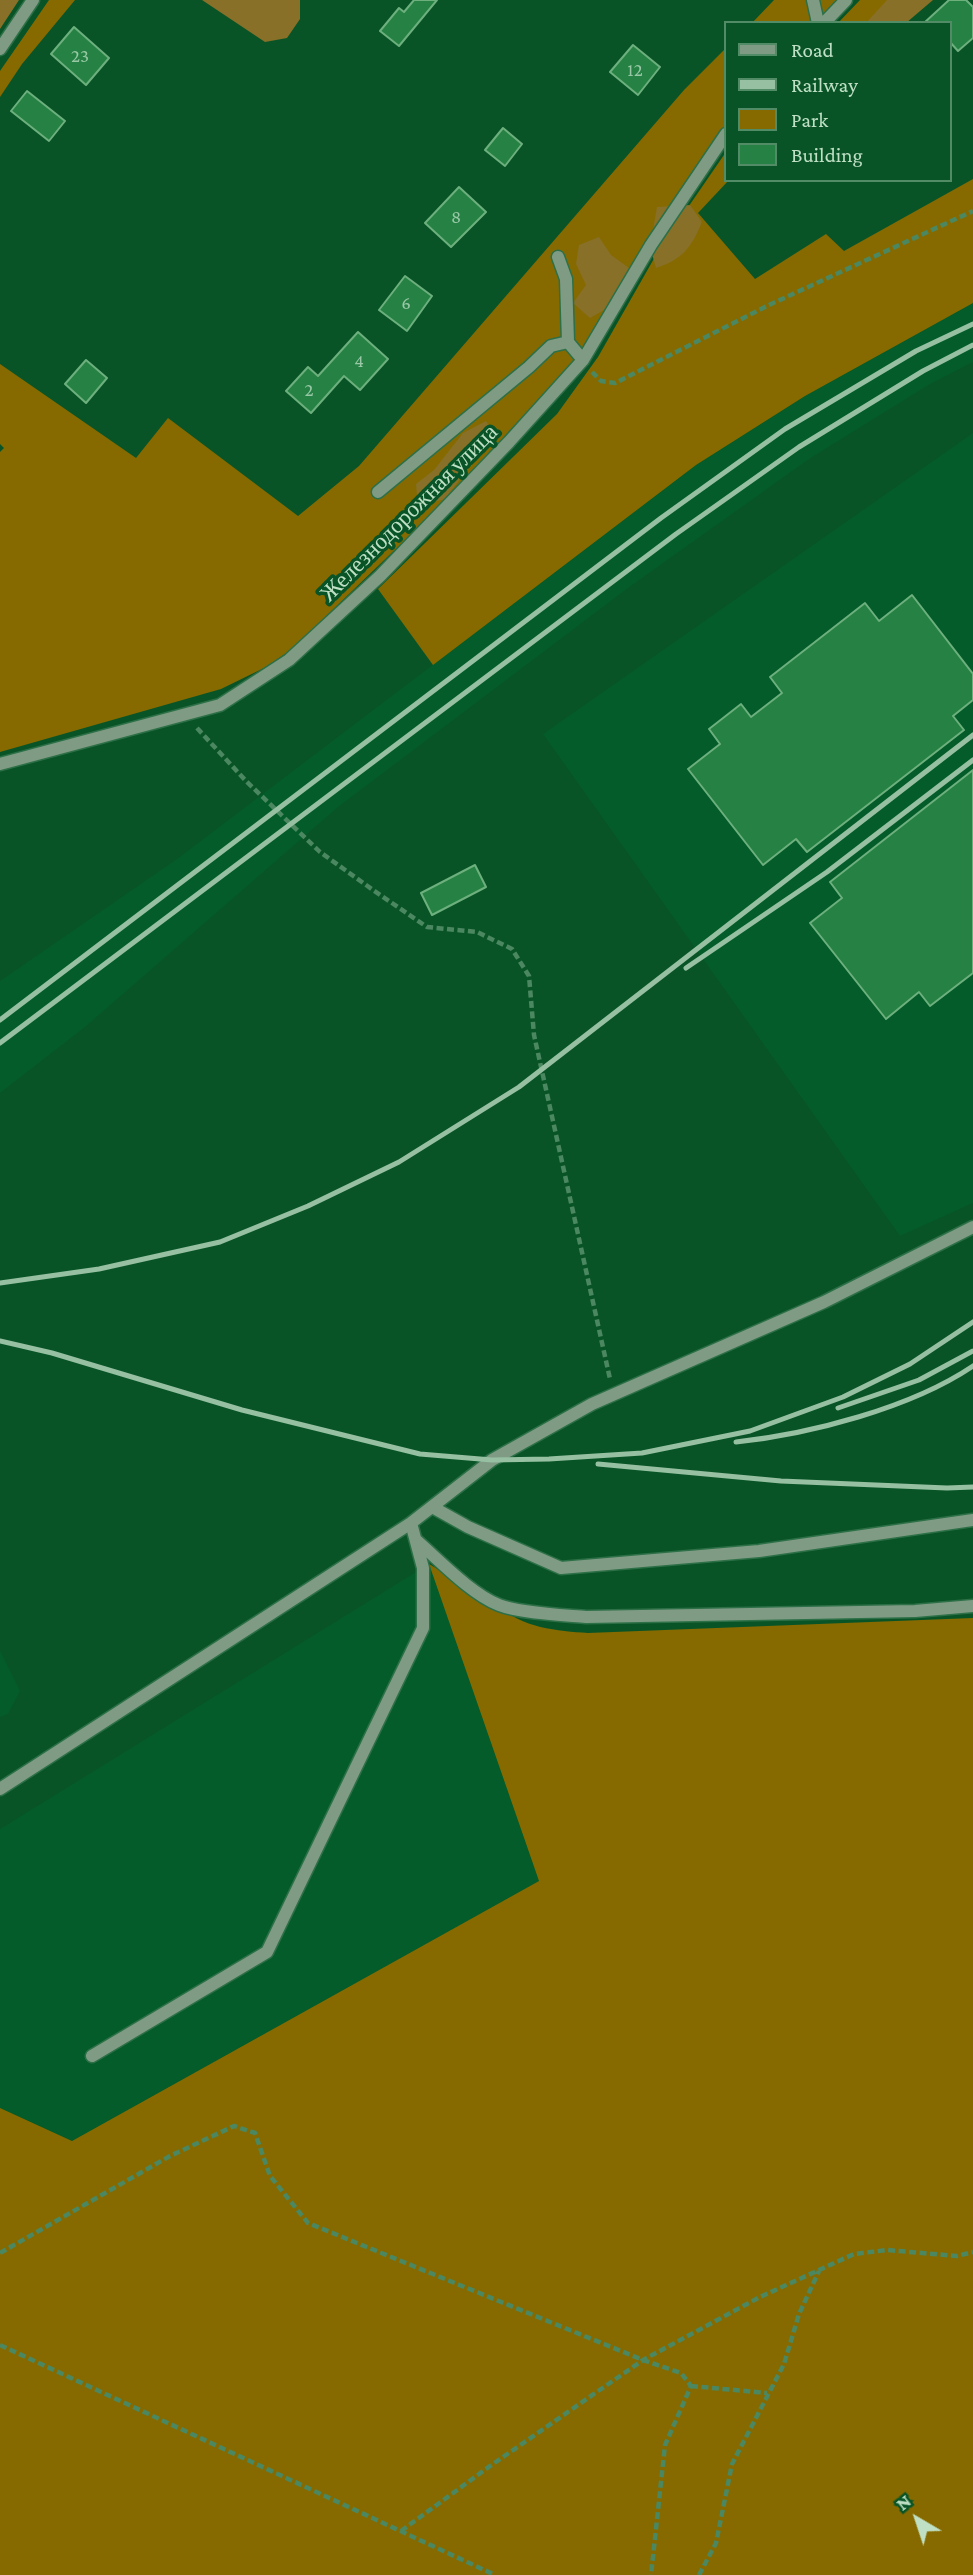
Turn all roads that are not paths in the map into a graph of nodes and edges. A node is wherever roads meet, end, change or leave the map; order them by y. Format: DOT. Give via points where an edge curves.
graph roads {
  1 [pos="33,0"];
  2 [pos="813,0"];
  3 [pos="846,0"];
  4 [pos="818,21"];
  5 [pos="826,21"];
  6 [pos="0,49"];
  7 [pos="724,137"];
  8 [pos="558,257"];
  9 [pos="568,342"];
  10 [pos="583,360"];
  11 [pos="378,492"];
  12 [pos="0,764"];
  13 [pos="973,1227"];
  14 [pos="434,1508"];
  15 [pos="973,1520"];
  16 [pos="411,1523"];
  17 [pos="415,1540"];
  18 [pos="973,1606"];
  19 [pos="0,1789"];
  20 [pos="92,2056"];
  1 -- 6 [label="street"];
  2 -- 4 [label="street"];
  3 -- 5 [label="street"];
  7 -- 10 [label="street, Железнодорожная улица" via="651,245"];
  8 -- 9 [label="street" via="565,279"];
  9 -- 10 [label="street"];
  9 -- 11 [label="street" via="551,346"];
  10 -- 12 [label="street, Железнодорожная улица" via="389,566 289,660 220,705"];
  13 -- 14 [label="street" via="824,1302 592,1404 492,1460"];
  14 -- 15 [label="street" via="561,1568 759,1551"];
  14 -- 16 [label="street"];
  16 -- 17 [label="street"];
  16 -- 19 [label="street"];
  17 -- 18 [label="street" via="463,1582 499,1605 548,1613 600,1617"];
  17 -- 20 [label="street" via="423,1567 423,1628 267,1952"];
}
